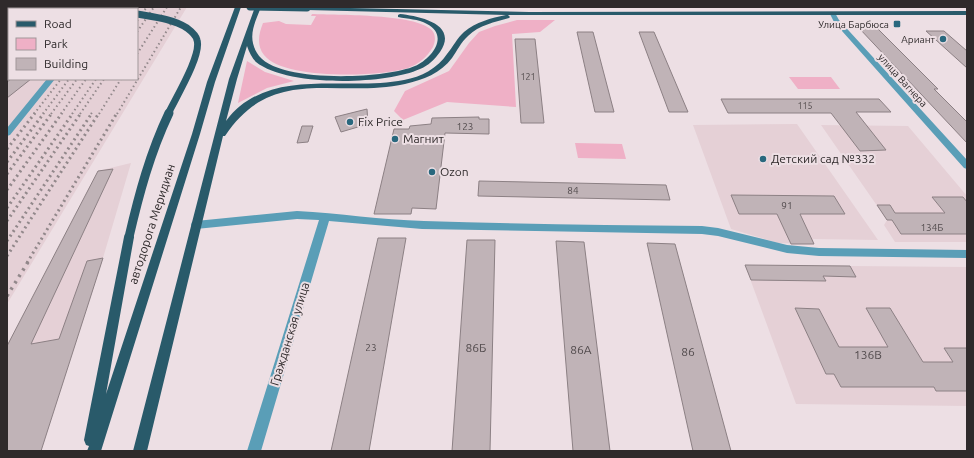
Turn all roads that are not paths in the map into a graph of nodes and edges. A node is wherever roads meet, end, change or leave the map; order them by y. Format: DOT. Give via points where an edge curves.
graph roads {
  1 [pos="91,7"];
  2 [pos="238,7"];
  3 [pos="250,7"];
  4 [pos="258,7"];
  5 [pos="827,7"];
  6 [pos="107,8"];
  7 [pos="307,8"];
  8 [pos="967,13"];
  9 [pos="138,14"];
  10 [pos="529,14"];
  11 [pos="833,14"];
  12 [pos="248,33"];
  13 [pos="50,80"];
  14 [pos="7,133"];
  15 [pos="218,138"];
  16 [pos="967,166"];
  17 [pos="325,216"];
  18 [pos="196,225"];
  19 [pos="967,254"];
  20 [pos="89,451"];
  21 [pos="94,451"];
  22 [pos="140,451"];
  23 [pos="254,451"];
  1 -- 6 [label="main road, bridge"];
  2 -- 21 [label="main road, автодорога Меридиан" via="210,82 196,134"];
  3 -- 7 [label="main road, bridge"];
  4 -- 12 [label="main road"];
  5 -- 11 [label="main road, улица Вагнера"];
  7 -- 10 [label="main road"];
  7 -- 12 [label="main road" via="415,18 438,28 442,35 440,46 433,58 426,63 395,75 368,78 306,76 278,71 260,61 251,50"];
  8 -- 11 [label="main road"];
  9 -- 20 [label="main road, bridge" via="184,26 194,34 198,44 193,62 155,146 139,196"];
  10 -- 11 [label="main road"];
  10 -- 15 [label="main road" via="501,18 476,27 463,37 442,64 428,74 407,82 369,87 298,87 267,94 240,111"];
  11 -- 16 [label="street, улица Вагнера" via="836,21"];
  12 -- 15 [label="main road"];
  13 -- 14 [label="street"];
  15 -- 18 [label="main road"];
  17 -- 18 [label="street" via="277,217"];
  17 -- 19 [label="street" via="422,225 702,230 787,249 818,252"];
  17 -- 23 [label="street, Гражданская улица"];
  18 -- 22 [label="main road"];
}
